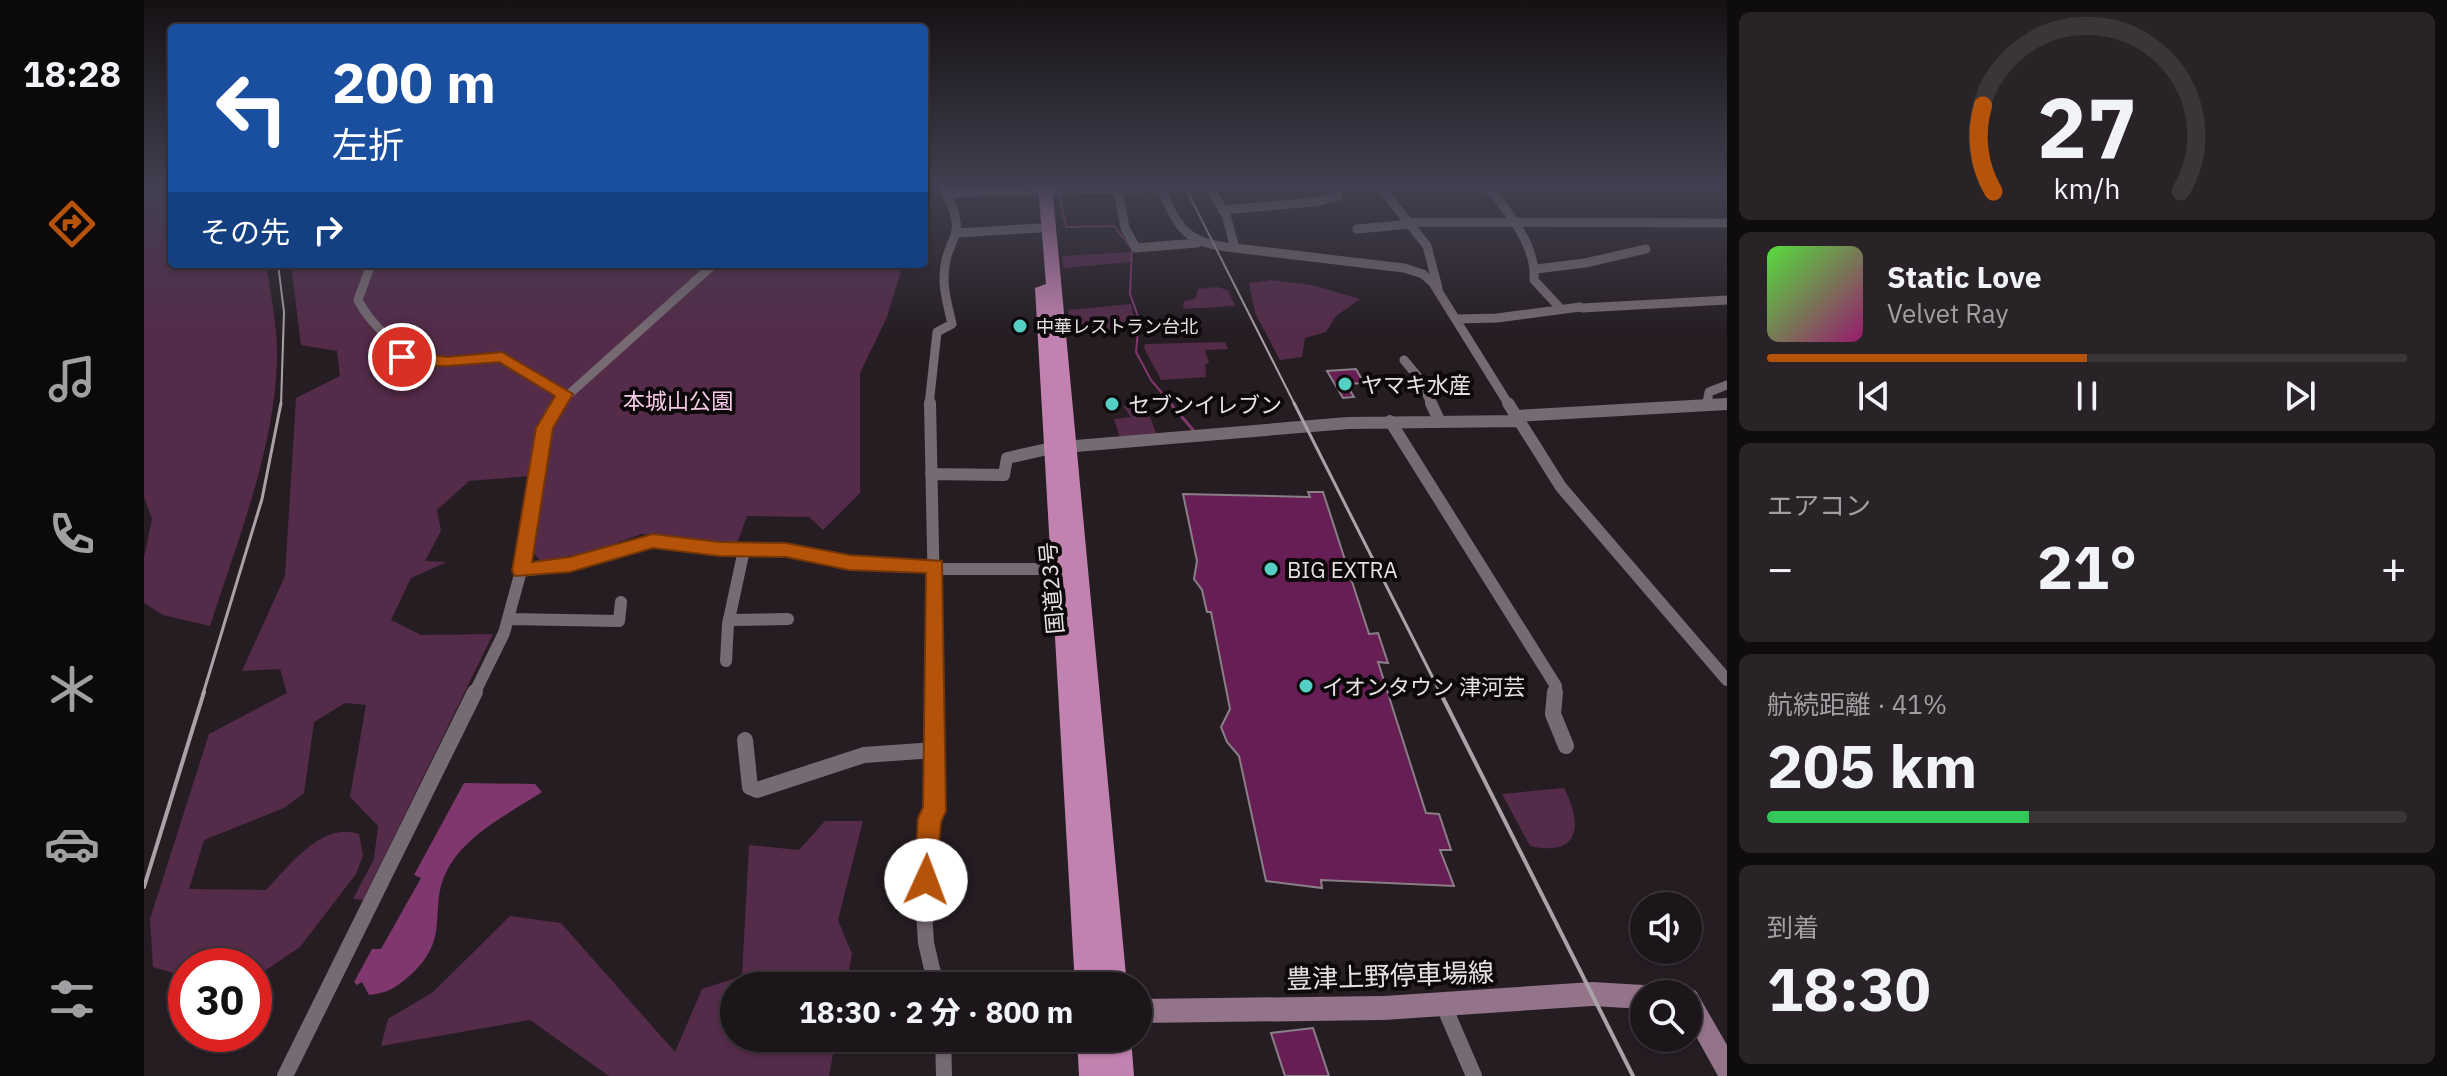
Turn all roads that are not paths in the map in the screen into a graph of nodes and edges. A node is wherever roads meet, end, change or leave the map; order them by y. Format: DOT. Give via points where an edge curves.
graph roads {
  1 [pos="957,235"];
  2 [pos="1040,235"];
  3 [pos="1044,235"];
  4 [pos="1128,235"];
  5 [pos="1183,235"];
  6 [pos="1231,235"];
  7 [pos="1419,235"];
  8 [pos="1519,235"];
  9 [pos="1197,243"];
  10 [pos="1235,248"];
  11 [pos="1646,249"];
  12 [pos="370,268"];
  13 [pos="709,268"];
  14 [pos="1536,269"];
  15 [pos="1439,291"];
  16 [pos="1727,300"];
  17 [pos="1561,309"];
  18 [pos="1457,319"];
  19 [pos="1404,360"];
  20 [pos="1727,385"];
  21 [pos="565,394"];
  22 [pos="1707,403"];
  23 [pos="1725,405"];
  24 [pos="1518,418"];
  25 [pos="1439,420"];
  26 [pos="1390,421"];
  27 [pos="1060,448"];
  28 [pos="931,474"];
  29 [pos="744,550"];
  30 [pos="935,568"];
  31 [pos="1062,569"];
  32 [pos="521,571"];
  33 [pos="621,602"];
  34 [pos="509,619"];
  35 [pos="788,619"];
  36 [pos="729,620"];
  37 [pos="726,661"];
  38 [pos="1727,680"];
  39 [pos="745,740"];
  40 [pos="1566,746"];
  41 [pos="935,750"];
  42 [pos="933,972"];
  43 [pos="1088,972"];
  44 [pos="1112,972"];
  45 [pos="1630,996"];
  46 [pos="1443,1004"];
  47 [pos="1152,1011"];
  48 [pos="1702,1024"];
  49 [pos="943,1052"];
  50 [pos="1093,1052"];
  51 [pos="1117,1052"];
  52 [pos="1727,1069"];
  53 [pos="285,1076"];
  54 [pos="944,1076"];
  55 [pos="1094,1076"];
  56 [pos="1119,1076"];
  57 [pos="1474,1076"];
  1 -- 28 [label="street" via="944,282 952,324 937,332 930,362"];
  2 -- 27 [label="highway, 国道23号"];
  3 -- 27 [label="highway, 国道23号"];
  4 -- 9 [label="street" via="1136,248"];
  5 -- 9 [label="street"];
  6 -- 10 [label="street"];
  7 -- 15 [label="street"];
  8 -- 14 [label="street"];
  9 -- 10 [label="street"];
  10 -- 15 [label="street" via="1411,270"];
  11 -- 14 [label="street"];
  12 -- 21 [label="street" via="358,300 368,321 389,335 402,357 447,362 502,357"];
  13 -- 21 [label="street"];
  14 -- 17 [label="street" via="1534,280"];
  15 -- 18 [label="street"];
  16 -- 17 [label="street"];
  17 -- 18 [label="street"];
  18 -- 24 [label="street"];
  19 -- 25 [label="street"];
  20 -- 22 [label="street" via="1709,392"];
  21 -- 32 [label="street" via="545,428"];
  22 -- 23 [label="street"];
  22 -- 24 [label="street"];
  24 -- 25 [label="street"];
  24 -- 38 [label="street" via="1561,487"];
  25 -- 26 [label="street"];
  26 -- 27 [label="street"];
  26 -- 40 [label="street" via="1556,686 1553,714"];
  27 -- 28 [label="street" via="1007,458 1004,475"];
  27 -- 31 [label="highway, 国道23号"];
  27 -- 44 [label="highway, 国道23号"];
  28 -- 30 [label="street"];
  29 -- 30 [label="street"];
  29 -- 32 [label="street" via="647,541 570,565"];
  29 -- 36 [label="street"];
  30 -- 31 [label="street"];
  30 -- 41 [label="street"];
  31 -- 43 [label="highway, 国道23号"];
  32 -- 34 [label="street"];
  33 -- 34 [label="street" via="619,621"];
  34 -- 53 [label="street"];
  35 -- 36 [label="street"];
  36 -- 37 [label="street"];
  39 -- 41 [label="street" via="748,780 757,790 864,755"];
  41 -- 42 [label="street" via="935,811 929,818 926,851 926,940"];
  45 -- 46 [label="main road, 豊津上野停車場線"];
  46 -- 47 [label="main road, 豊津上野停車場線"];
  46 -- 57 [label="street"];
  48 -- 52 [label="main road"];
  49 -- 54 [label="street"];
  50 -- 55 [label="highway"];
  51 -- 56 [label="highway"];
}
